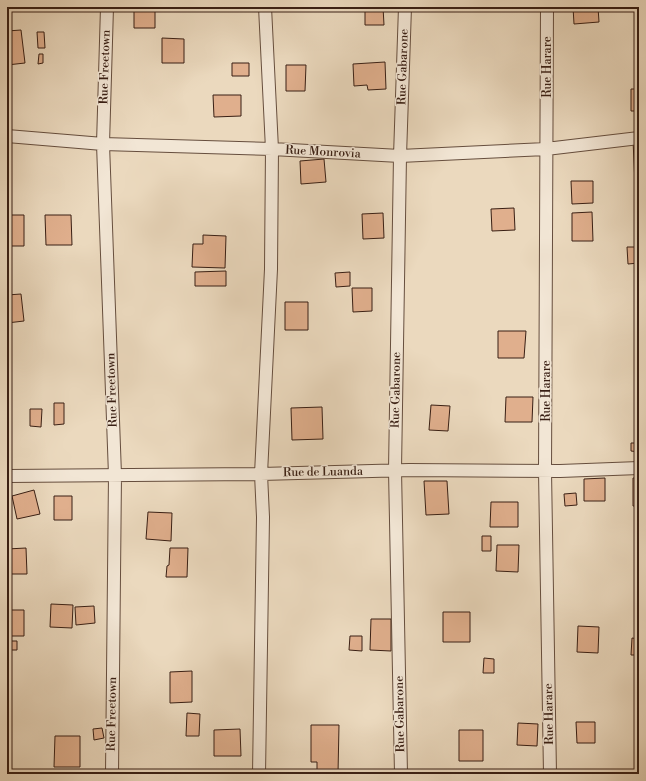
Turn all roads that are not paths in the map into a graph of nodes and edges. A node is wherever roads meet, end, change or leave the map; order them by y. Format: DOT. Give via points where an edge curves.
graph roads {
  1 [pos="107,7"];
  2 [pos="265,7"];
  3 [pos="405,7"];
  4 [pos="547,7"];
  5 [pos="7,136"];
  6 [pos="639,138"];
  7 [pos="103,144"];
  8 [pos="272,149"];
  9 [pos="546,149"];
  10 [pos="400,156"];
  11 [pos="639,468"];
  12 [pos="395,470"];
  13 [pos="546,471"];
  14 [pos="261,474"];
  15 [pos="115,475"];
  16 [pos="7,476"];
  17 [pos="112,774"];
  18 [pos="259,774"];
  19 [pos="401,774"];
  20 [pos="550,774"];
  1 -- 7 [label="street, Rue Freetown"];
  2 -- 8 [label="street"];
  3 -- 10 [label="street, Rue Gabarone"];
  4 -- 9 [label="street, Rue Harare"];
  5 -- 7 [label="street, Rue Monrovia"];
  6 -- 9 [label="street, Rue Monrovia"];
  7 -- 8 [label="street, Rue Monrovia"];
  7 -- 15 [label="street, Rue Freetown"];
  8 -- 10 [label="street, Rue Monrovia"];
  8 -- 14 [label="street" via="271,269"];
  9 -- 10 [label="street, Rue Monrovia"];
  9 -- 13 [label="street, Rue Harare"];
  10 -- 12 [label="street, Rue Gabarone"];
  11 -- 13 [label="street, Rue de Luanda"];
  12 -- 13 [label="street, Rue de Luanda"];
  12 -- 14 [label="street, Rue de Luanda"];
  12 -- 19 [label="street, Rue Gabarone"];
  13 -- 20 [label="street, Rue Harare"];
  14 -- 15 [label="street, Rue de Luanda"];
  14 -- 18 [label="street" via="263,517"];
  15 -- 16 [label="street, Rue de Luanda"];
  15 -- 17 [label="street, Rue Freetown"];
}
